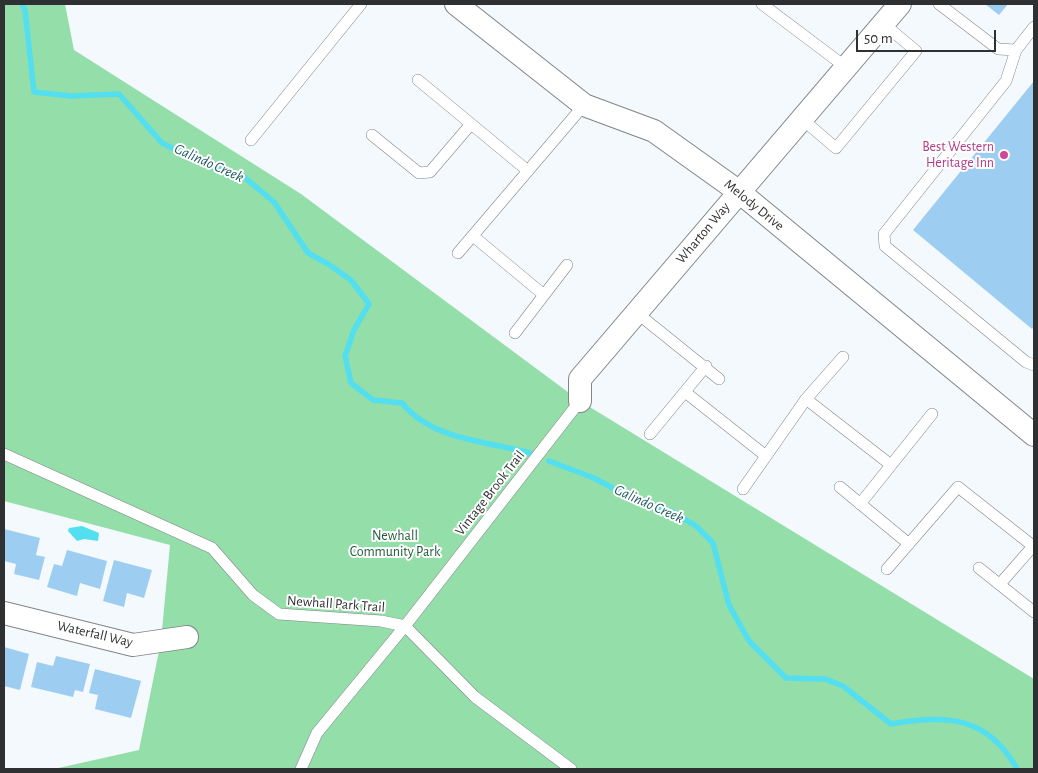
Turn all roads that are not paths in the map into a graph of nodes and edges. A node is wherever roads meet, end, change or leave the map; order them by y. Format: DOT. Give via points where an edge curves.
graph roads {
  1 [pos="361,4"];
  2 [pos="456,4"];
  3 [pos="762,4"];
  4 [pos="900,4"];
  5 [pos="939,4"];
  6 [pos="884,24"];
  7 [pos="1034,27"];
  8 [pos="1016,50"];
  9 [pos="847,68"];
  10 [pos="418,80"];
  11 [pos="584,105"];
  12 [pos="802,119"];
  13 [pos="471,124"];
  14 [pos="372,135"];
  15 [pos="251,140"];
  16 [pos="528,171"];
  17 [pos="738,191"];
  18 [pos="473,236"];
  19 [pos="458,253"];
  20 [pos="567,265"];
  21 [pos="544,294"];
  22 [pos="637,313"];
  23 [pos="515,333"];
  24 [pos="843,357"];
  25 [pos="1034,365"];
  26 [pos="706,366"];
  27 [pos="719,379"];
  28 [pos="685,392"];
  29 [pos="806,398"];
  30 [pos="580,401"];
  31 [pos="932,414"];
  32 [pos="650,434"];
  33 [pos="1034,435"];
  34 [pos="4,454"];
  35 [pos="766,456"];
  36 [pos="891,465"];
  37 [pos="840,487"];
  38 [pos="743,489"];
  39 [pos="860,504"];
  40 [pos="909,544"];
  41 [pos="1034,546"];
  42 [pos="979,568"];
  43 [pos="887,569"];
  44 [pos="1000,584"];
  45 [pos="4,612"];
  46 [pos="1034,612"];
  47 [pos="405,626"];
  48 [pos="187,637"];
  49 [pos="302,769"];
  50 [pos="571,769"];
  1 -- 15 [label="lane"];
  2 -- 11 [label="street, Melody Drive"];
  3 -- 9 [label="lane"];
  4 -- 6 [label="street, Wharton Way"];
  5 -- 8 [label="lane" via="998,49"];
  6 -- 9 [label="street, Wharton Way"];
  6 -- 12 [label="lane" via="916,51 836,148"];
  7 -- 8 [label="lane"];
  8 -- 25 [label="lane" via="1006,81 884,234 883,241 914,271 1026,362"];
  9 -- 12 [label="street, Wharton Way"];
  10 -- 13 [label="lane"];
  11 -- 16 [label="lane"];
  11 -- 17 [label="street, Melody Drive" via="654,131"];
  12 -- 17 [label="street, Wharton Way"];
  13 -- 14 [label="lane" via="430,172 419,173"];
  13 -- 16 [label="lane"];
  16 -- 18 [label="lane"];
  17 -- 22 [label="street, Wharton Way"];
  17 -- 33 [label="street, Melody Drive"];
  18 -- 19 [label="lane"];
  18 -- 21 [label="lane"];
  20 -- 21 [label="lane"];
  21 -- 23 [label="lane"];
  22 -- 26 [label="lane"];
  22 -- 30 [label="street, Wharton Way" via="580,379"];
  24 -- 29 [label="lane"];
  26 -- 27 [label="lane"];
  26 -- 28 [label="lane"];
  28 -- 32 [label="lane"];
  28 -- 35 [label="lane"];
  29 -- 35 [label="lane"];
  29 -- 36 [label="lane"];
  30 -- 47 [label="lane, Vintage Brook Trail"];
  31 -- 36 [label="lane"];
  34 -- 47 [label="lane, Newhall Park Trail" via="212,548 253,595 279,614 381,621"];
  35 -- 38 [label="lane"];
  36 -- 39 [label="lane"];
  37 -- 39 [label="lane"];
  39 -- 40 [label="lane"];
  40 -- 41 [label="lane" via="958,487"];
  40 -- 43 [label="lane"];
  41 -- 44 [label="lane"];
  42 -- 44 [label="lane"];
  44 -- 46 [label="lane"];
  45 -- 48 [label="street, Waterfall Way" via="133,645"];
  47 -- 49 [label="lane, Vintage Brook Trail" via="317,733"];
  47 -- 50 [label="lane" via="475,697"];
}
